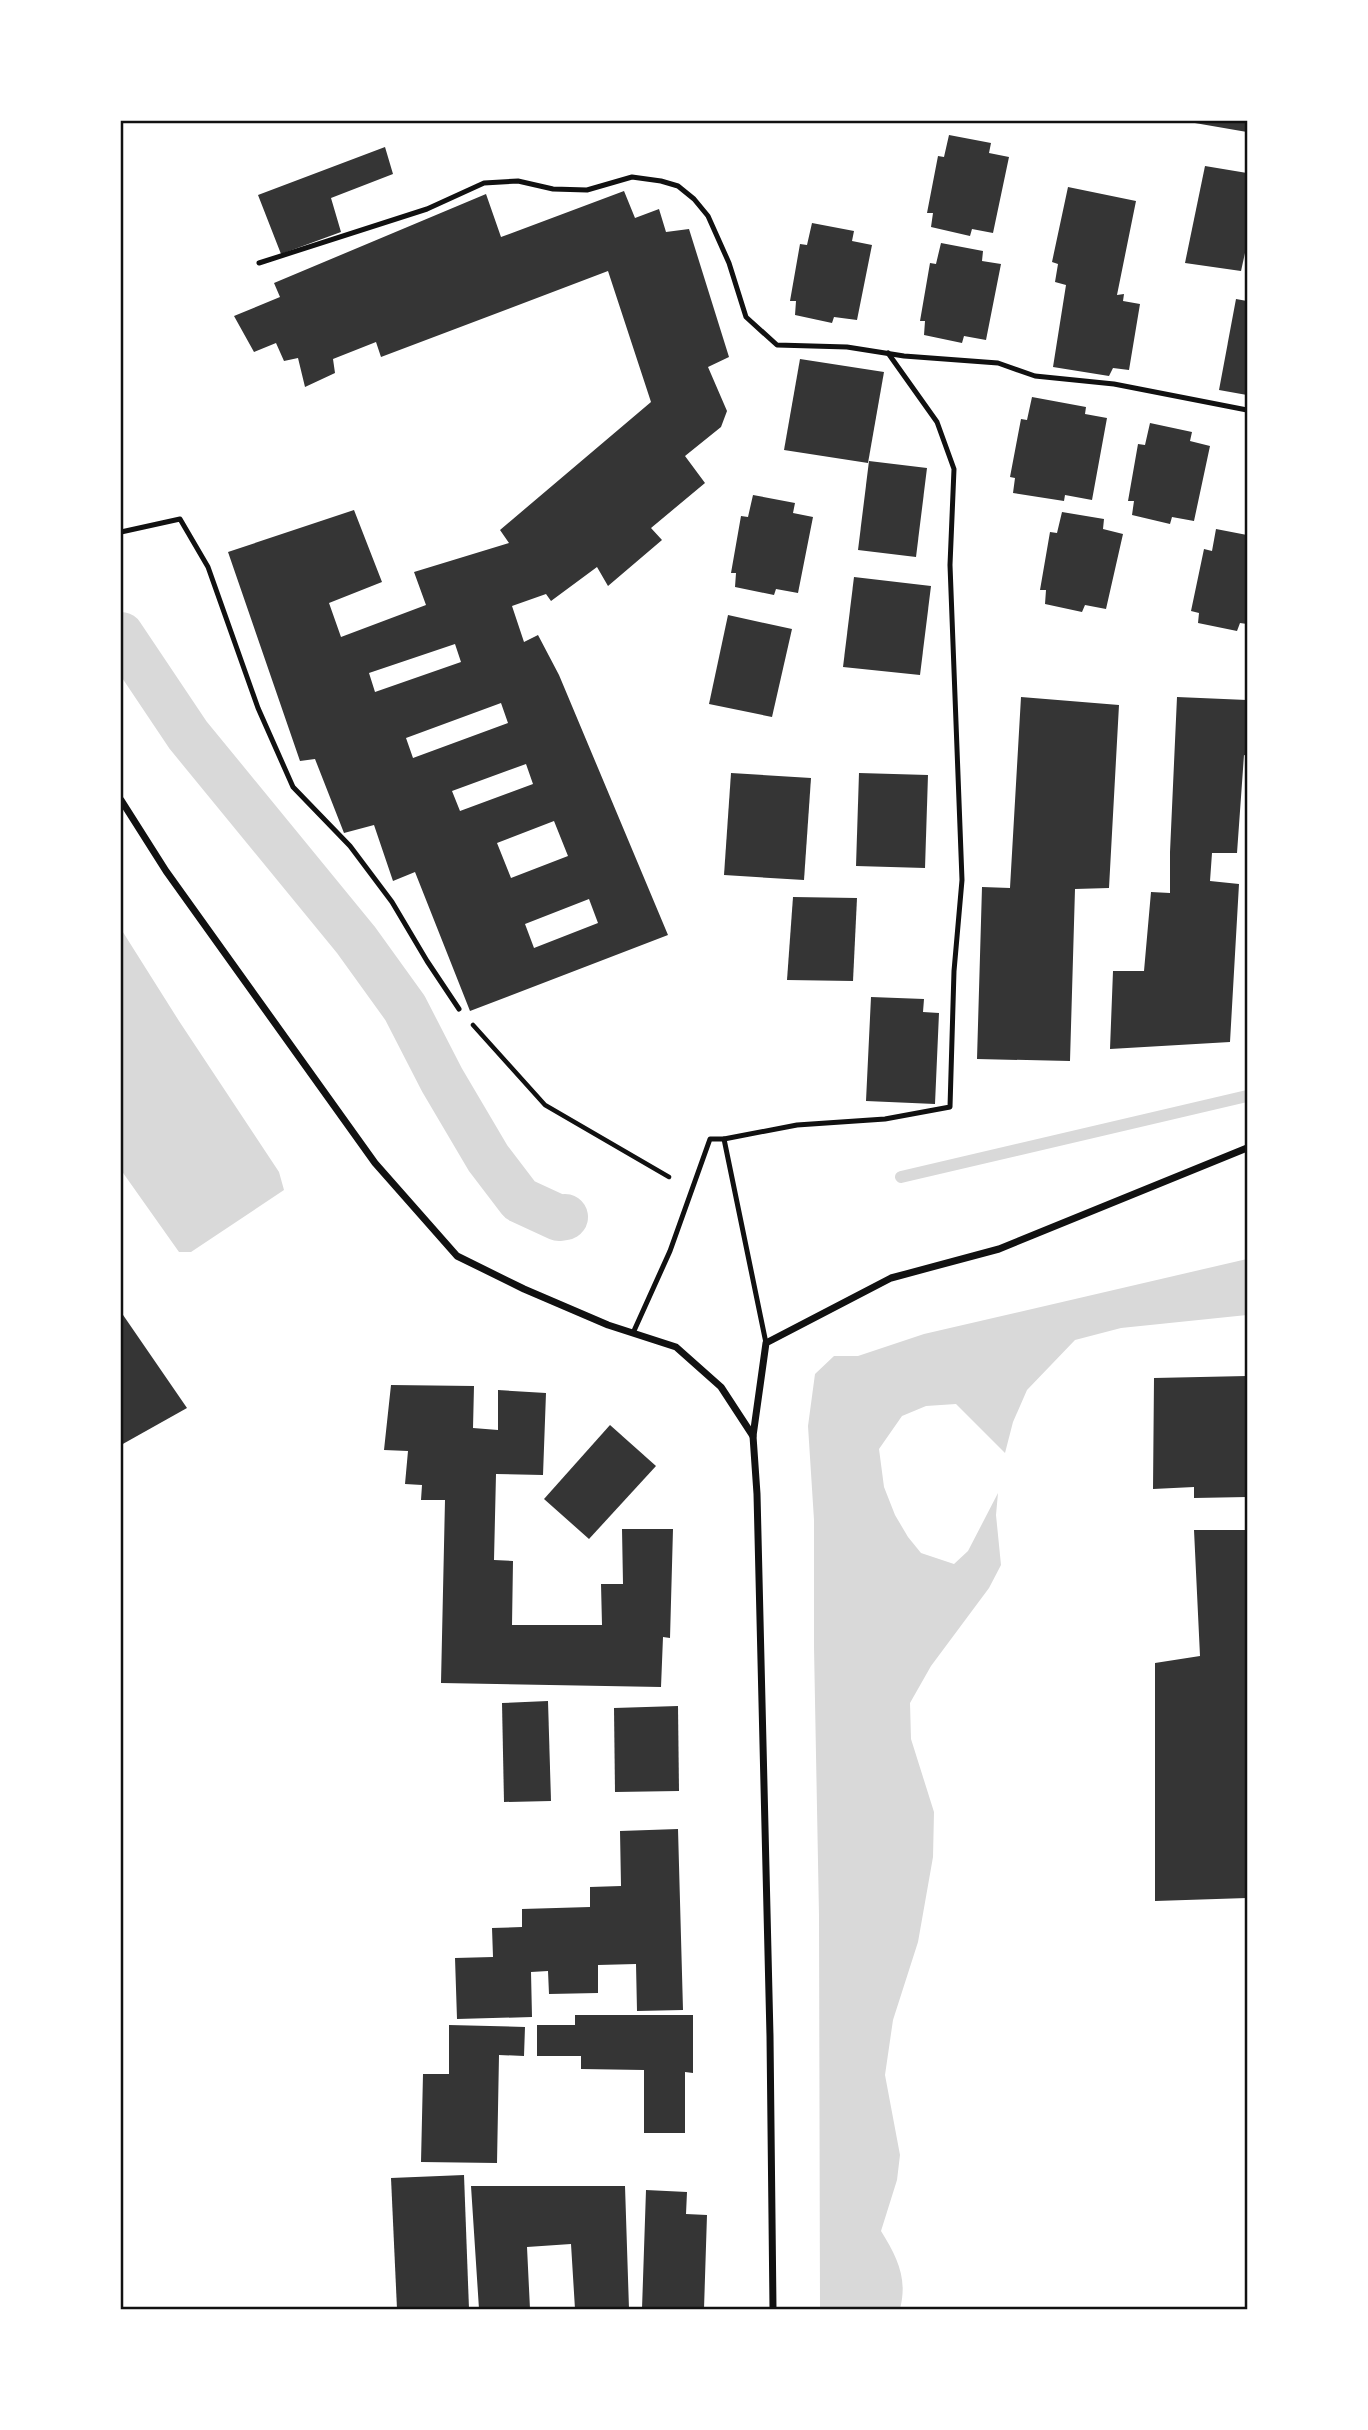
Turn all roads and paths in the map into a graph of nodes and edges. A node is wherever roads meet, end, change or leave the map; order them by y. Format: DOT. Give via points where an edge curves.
graph roads {
  1 [pos="259,263"];
  2 [pos="888,353"];
  3 [pos="1247,410"];
  4 [pos="121,532"];
  5 [pos="121,800"];
  6 [pos="459,1009"];
  7 [pos="724,1139"];
  8 [pos="1247,1148"];
  9 [pos="692,1189"];
  10 [pos="633,1333"];
  11 [pos="766,1343"];
  12 [pos="753,1436"];
  13 [pos="773,2309"];
  1 -- 2 [label="lane" via="427,209 484,183 518,181 587,190 632,177 661,181 678,186 708,216 746,317 777,345"];
  2 -- 3 [label="lane" via="998,363 1035,376 1114,384"];
  2 -- 7 [label="lane" via="937,422 954,469 950,565 962,880 950,1107 885,1119 797,1125"];
  4 -- 6 [label="lane" via="180,519 208,567 258,708 293,787 350,846"];
  5 -- 10 [label="street" via="166,871 375,1163 457,1256"];
  6 -- 9 [label="path" via="545,1105"];
  7 -- 9 [label="lane" via="710,1139"];
  7 -- 11 [label="lane"];
  8 -- 11 [label="street" via="999,1249 891,1278"];
  9 -- 10 [label="lane"];
  10 -- 12 [label="street" via="676,1347 721,1388"];
  11 -- 12 [label="street"];
  12 -- 13 [label="street" via="769,1981"];
}
